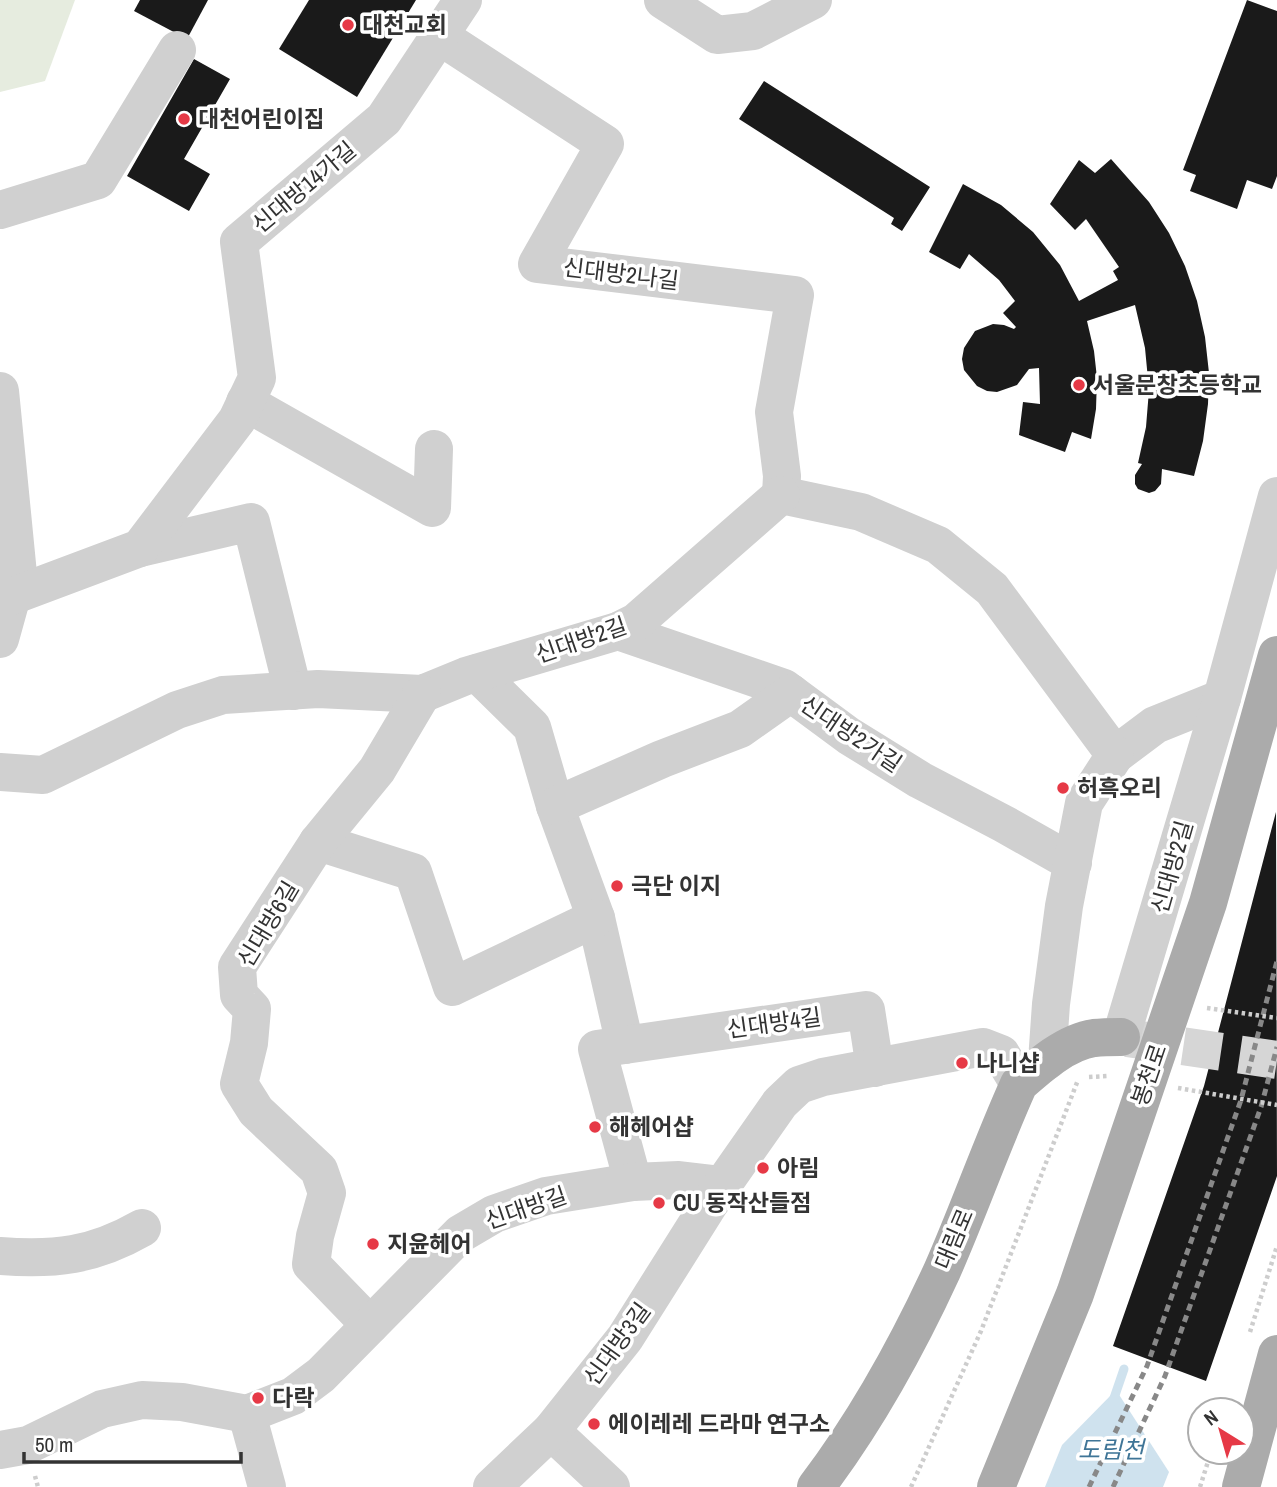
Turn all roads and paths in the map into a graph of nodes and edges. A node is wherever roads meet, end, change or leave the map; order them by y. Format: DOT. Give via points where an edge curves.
graph roads {
  1 [pos="463,0"];
  2 [pos="663,0"];
  3 [pos="813,0"];
  4 [pos="440,37"];
  5 [pos="177,50"];
  6 [pos="0,210"];
  7 [pos="0,391"];
  8 [pos="245,401"];
  9 [pos="434,449"];
  10 [pos="781,495"];
  11 [pos="1277,496"];
  12 [pos="140,548"];
  13 [pos="6,596"];
  14 [pos="618,631"];
  15 [pos="0,639"];
  16 [pos="1277,655"];
  17 [pos="477,673"];
  18 [pos="293,691"];
  19 [pos="791,693"];
  20 [pos="422,694"];
  21 [pos="1222,698"];
  22 [pos="1115,755"];
  23 [pos="0,772"];
  24 [pos="555,806"];
  25 [pos="318,842"];
  26 [pos="1073,863"];
  27 [pos="596,918"];
  28 [pos="1121,1037"];
  29 [pos="625,1045"];
  30 [pos="875,1068"];
  31 [pos="1048,1075"];
  32 [pos="1098,1075"];
  33 [pos="1121,1078"];
  34 [pos="1173,1087"];
  35 [pos="1277,1105"];
  36 [pos="633,1182"];
  37 [pos="722,1185"];
  38 [pos="142,1228"];
  39 [pos="1277,1246"];
  40 [pos="0,1256"];
  41 [pos="1275,1260"];
  42 [pos="370,1325"];
  43 [pos="1263,1344"];
  44 [pos="247,1413"];
  45 [pos="551,1431"];
  46 [pos="0,1450"];
  47 [pos="1207,1466"];
  48 [pos="825,1483"];
  49 [pos="267,1487"];
  50 [pos="492,1487"];
  51 [pos="611,1487"];
  52 [pos="911,1487"];
  53 [pos="996,1487"];
  54 [pos="1200,1487"];
  55 [pos="1241,1487"];
  1 -- 4 [label="street, 신대방14가길"];
  2 -- 3 [label="street" via="717,35 753,31"];
  4 -- 8 [label="street, 신대방14가길" via="384,119 239,242 257,378"];
  4 -- 10 [label="street, 신대방2나길" via="606,144 537,264 795,295 774,412"];
  5 -- 6 [label="street" via="98,180"];
  7 -- 13 [label="street" via="18,574"];
  8 -- 9 [label="street" via="432,508"];
  8 -- 12 [label="street, 신대방14가길" via="237,420"];
  10 -- 14 [label="street, 신대방2길" via="636,622"];
  10 -- 22 [label="street" via="861,512 938,545 992,589"];
  11 -- 21 [label="street, 신대방2길"];
  12 -- 13 [label="street"];
  12 -- 18 [label="street" via="251,522"];
  13 -- 15 [label="street"];
  14 -- 17 [label="street, 신대방2길"];
  14 -- 19 [label="street, 신대방2가길"];
  16 -- 53 [label="main road, 봉천로, bridge" via="1208,903 1080,1281"];
  17 -- 20 [label="street, 신대방2길"];
  17 -- 24 [label="street" via="532,727"];
  18 -- 20 [label="street, 신대방2길"];
  18 -- 23 [label="street, 신대방2길" via="223,695 177,710 43,775"];
  19 -- 24 [label="street" via="740,729"];
  19 -- 26 [label="street, 신대방2가길" via="920,780"];
  20 -- 25 [label="street, 신대방6길" via="377,770"];
  21 -- 22 [label="street" via="1155,725"];
  21 -- 28 [label="street, 신대방2길"];
  22 -- 26 [label="street" via="1084,803"];
  24 -- 27 [label="street"];
  25 -- 27 [label="street" via="414,872 452,988"];
  25 -- 42 [label="street, 신대방6길" via="237,967 239,995 251,1009 239,1084 256,1111 319,1170 327,1193 311,1264"];
  26 -- 31 [label="street" via="1051,1004"];
  27 -- 29 [label="street"];
  28 -- 31 [label="main road" via="1091,1038"];
  29 -- 30 [label="street, 신대방4길" via="866,1010"];
  29 -- 36 [label="street, 신대방4길" via="597,1049"];
  30 -- 31 [label="street" via="983,1047"];
  30 -- 37 [label="street" via="799,1085 780,1103"];
  31 -- 48 [label="main road, 대림로" via="907,1344"];
  31 -- 52 [label="path" via="981,1331"];
  32 -- 33 [label="path"];
  34 -- 35 [label="path, bridge"];
  36 -- 37 [label="street, 신대방길" via="679,1180"];
  36 -- 42 [label="street, 신대방길" via="546,1196 494,1214 460,1234"];
  37 -- 45 [label="street, 신대방3길" via="625,1338"];
  38 -- 40 [label="street" via="118,1242 77,1255"];
  39 -- 41 [label="path"];
  41 -- 43 [label="path"];
  42 -- 44 [label="street, 신대방길" via="321,1375 293,1396"];
  43 -- 55 [label="main road"];
  44 -- 46 [label="street, 신대방길" via="142,1400 102,1409 27,1445"];
  44 -- 49 [label="street"];
  45 -- 50 [label="street, 신대방3길"];
  45 -- 51 [label="street"];
  47 -- 54 [label="path"];
}
